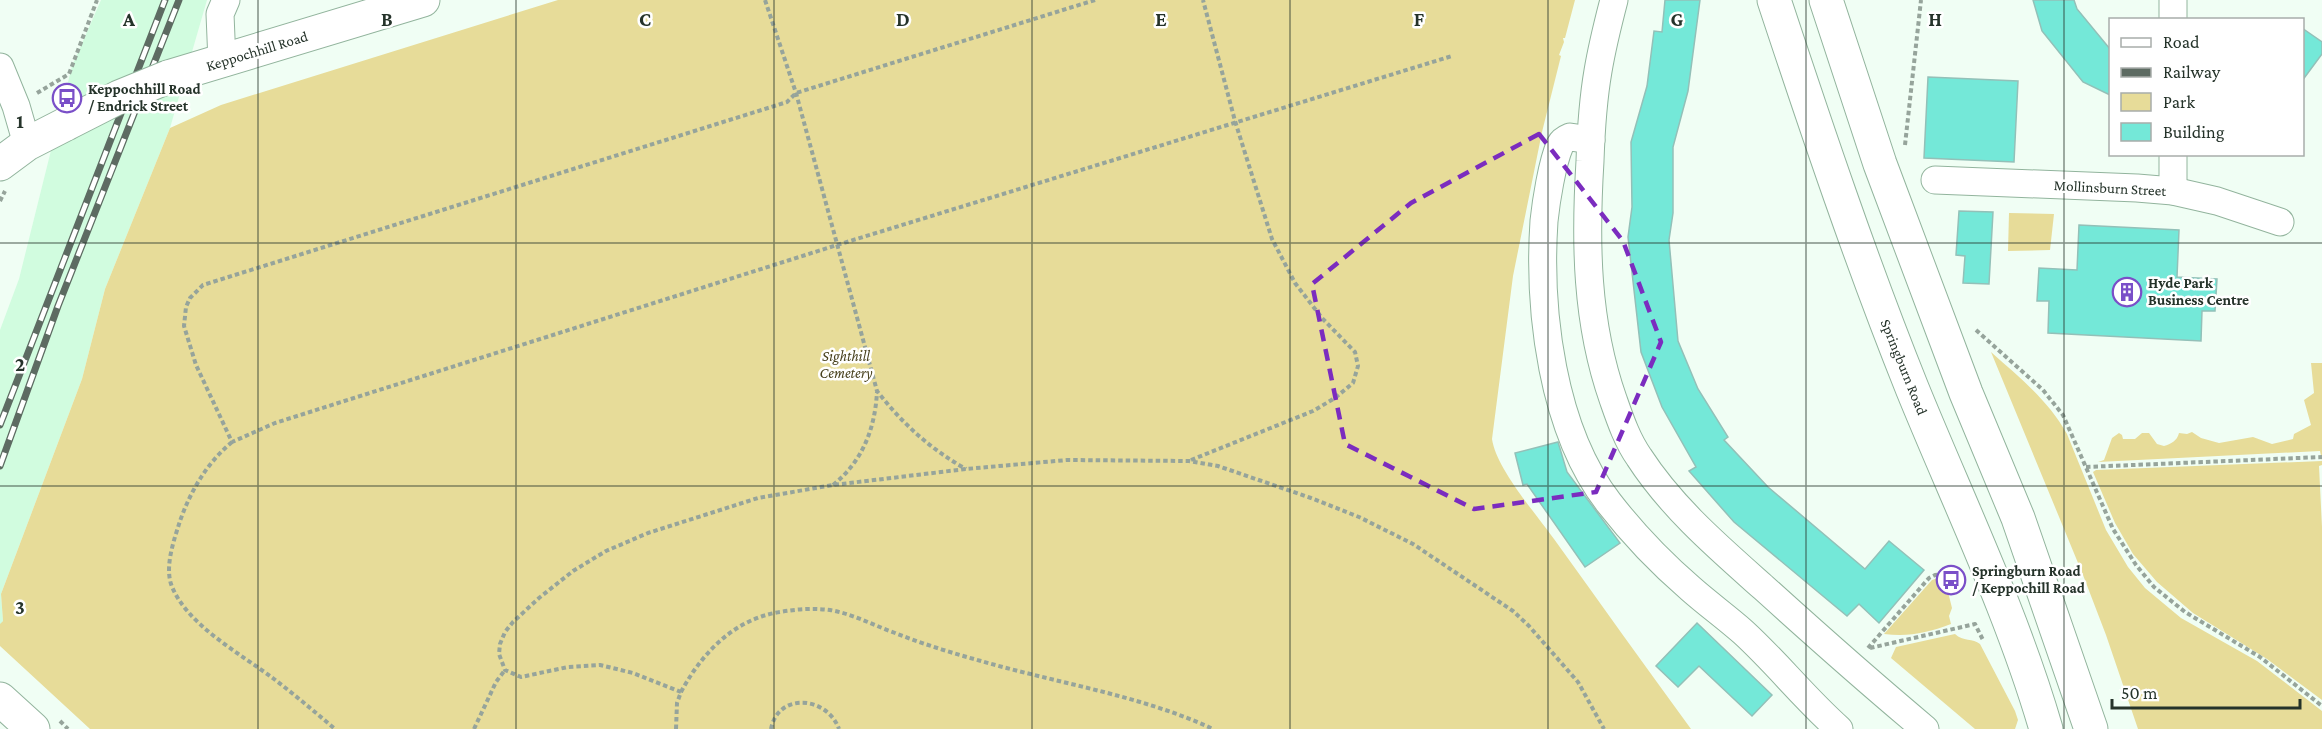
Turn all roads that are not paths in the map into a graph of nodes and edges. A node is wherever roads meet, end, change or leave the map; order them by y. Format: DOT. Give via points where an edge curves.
graph roads {
  1 [pos="226,0"];
  2 [pos="423,0"];
  3 [pos="1614,0"];
  4 [pos="1774,0"];
  5 [pos="1826,0"];
  6 [pos="2174,0"];
  7 [pos="2173,18"];
  8 [pos="222,62"];
  9 [pos="0,67"];
  10 [pos="1591,140"];
  11 [pos="27,144"];
  12 [pos="2173,156"];
  13 [pos="0,164"];
  14 [pos="1935,180"];
  15 [pos="2173,191"];
  16 [pos="2280,222"];
  17 [pos="0,699"];
  18 [pos="1834,724"];
  19 [pos="33,729"];
  20 [pos="1925,729"];
  21 [pos="2046,729"];
  22 [pos="2091,729"];
  1 -- 8 [label="street" via="220,14"];
  2 -- 8 [label="main road, Keppochhill Road"];
  3 -- 10 [label="street" via="1597,73"];
  4 -- 21 [label="main road, Springburn Road" via="1891,335 1987,566"];
  5 -- 22 [label="main road" via="1884,175 2018,519"];
  6 -- 7 [label="street"];
  8 -- 11 [label="main road, Keppochhill Road, bridge" via="168,77 119,97"];
  9 -- 11 [label="street"];
  10 -- 18 [label="street" via="1570,137 1560,144 1549,188 1544,233 1543,280 1549,337 1578,452 1609,503 1636,534 1692,590 1744,633"];
  10 -- 20 [label="street" via="1587,213 1590,297 1601,358 1624,431 1639,457 1696,526 1859,658"];
  11 -- 13 [label="main road, Keppochhill Road"];
  12 -- 15 [label="street"];
  14 -- 15 [label="street, Mollinsburn Street"];
  15 -- 16 [label="street, Mollinsburn Street"];
  17 -- 19 [label="main road"];
}
